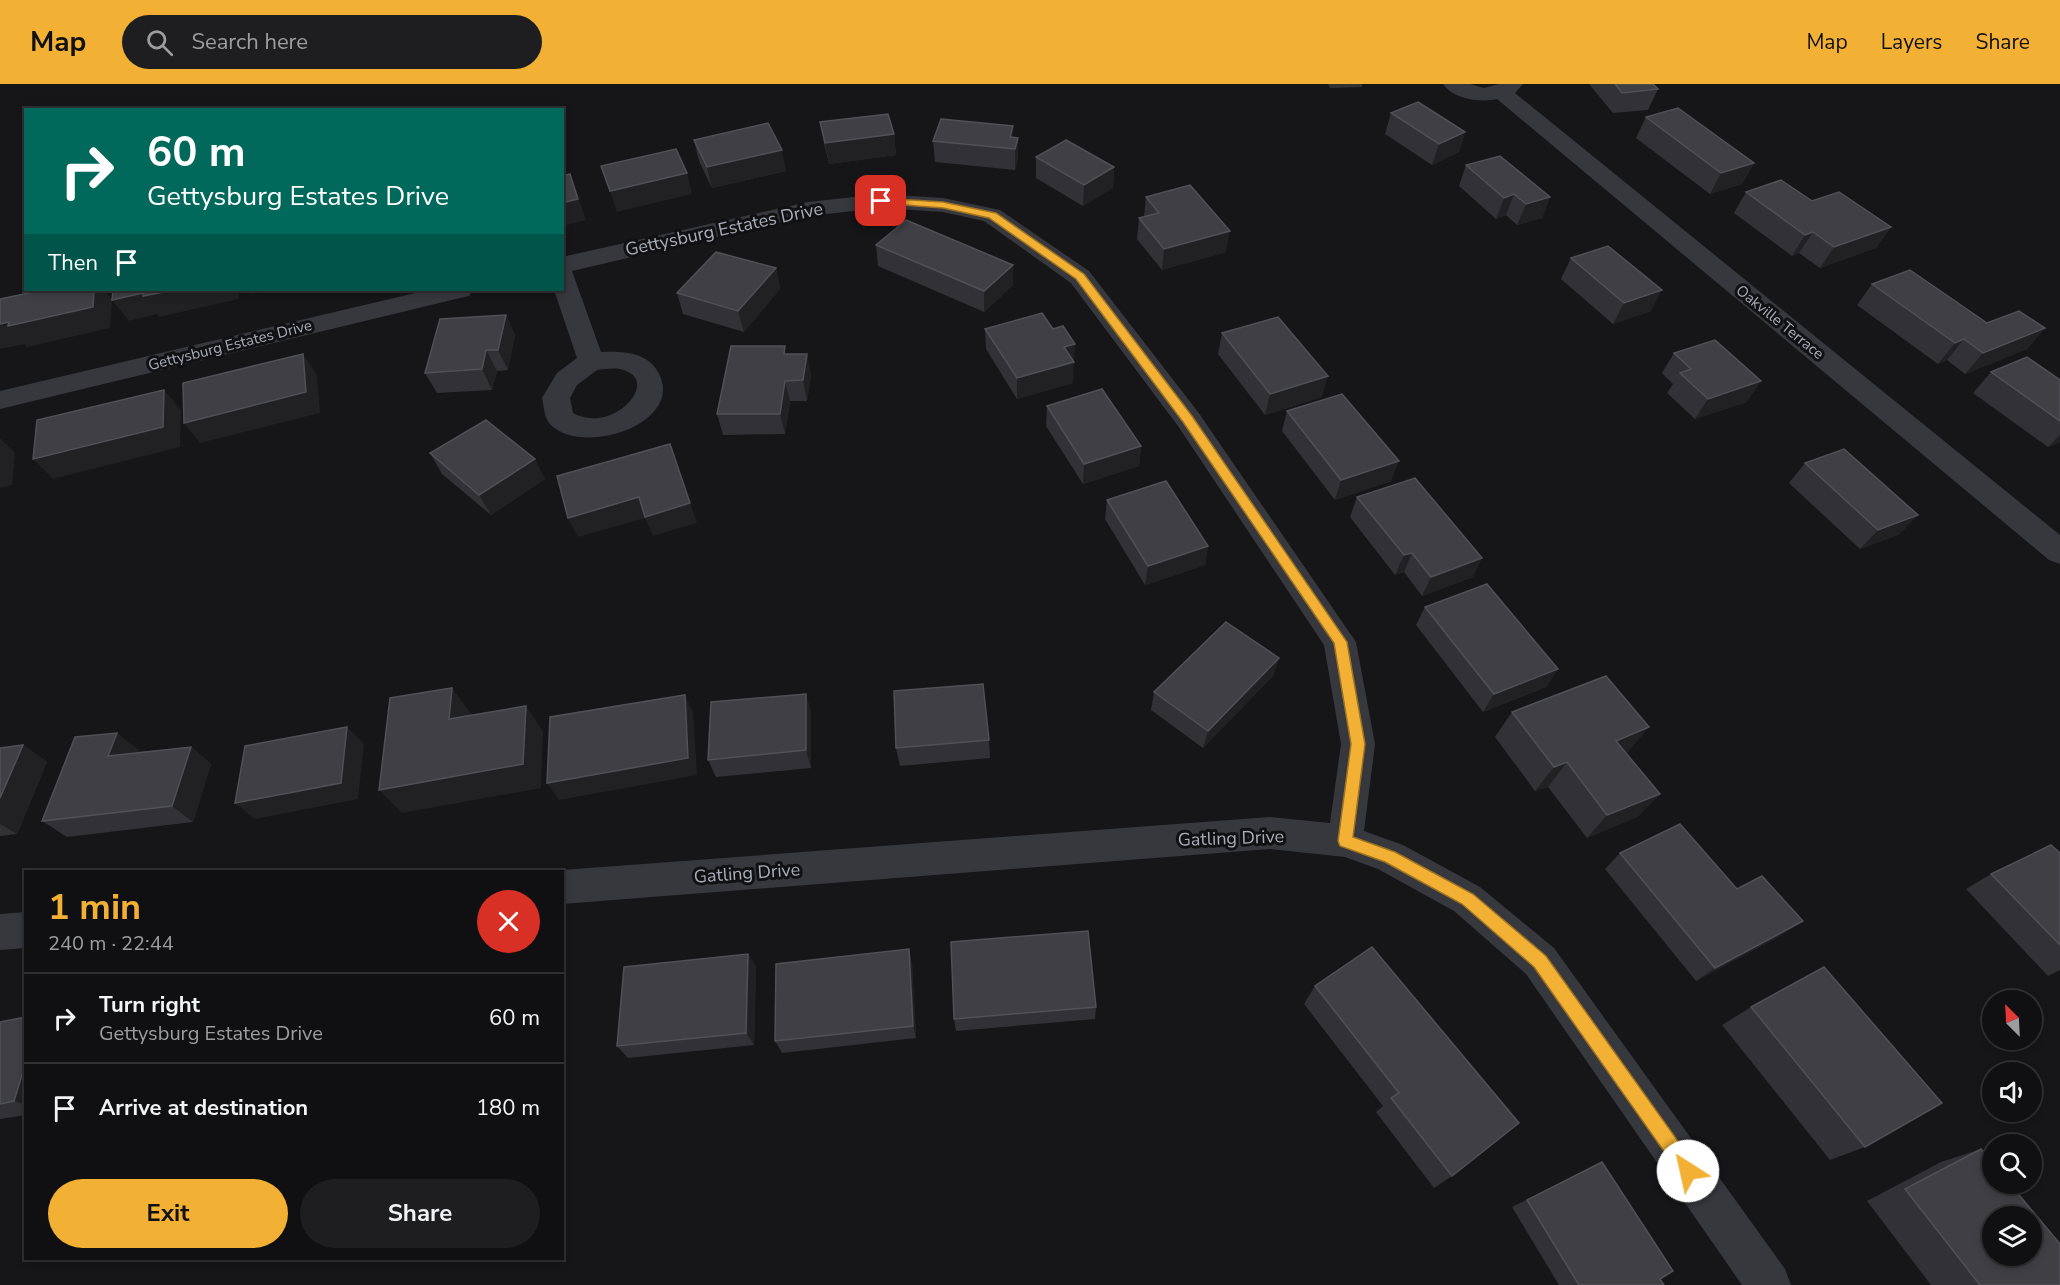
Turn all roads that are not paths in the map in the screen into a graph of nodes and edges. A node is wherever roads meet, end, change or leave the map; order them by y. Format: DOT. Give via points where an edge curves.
graph roads {
  1 [pos="1454,84"];
  2 [pos="1506,88"];
  3 [pos="564,265"];
  4 [pos="564,281"];
  5 [pos="456,291"];
  6 [pos="591,361"];
  7 [pos="0,400"];
  8 [pos="2060,552"];
  9 [pos="1345,841"];
  10 [pos="564,887"];
  11 [pos="24,930"];
  12 [pos="0,932"];
  13 [pos="1769,1285"];
  1 -- 2 [label="street, Oakville Terrace" via="1479,94"];
  2 -- 8 [label="street, Oakville Terrace"];
  3 -- 9 [label="street, Gettysburg Estates Drive" via="808,209 881,201 943,205 992,215 1080,277 1188,419 1340,642 1358,744"];
  4 -- 6 [label="street"];
  5 -- 7 [label="street, Gettysburg Estates Drive"];
  9 -- 10 [label="street, Gatling Drive" via="1270,832"];
  9 -- 13 [label="street, Gatling Drive" via="1390,857 1467,899 1540,961"];
  11 -- 12 [label="street"];
}
